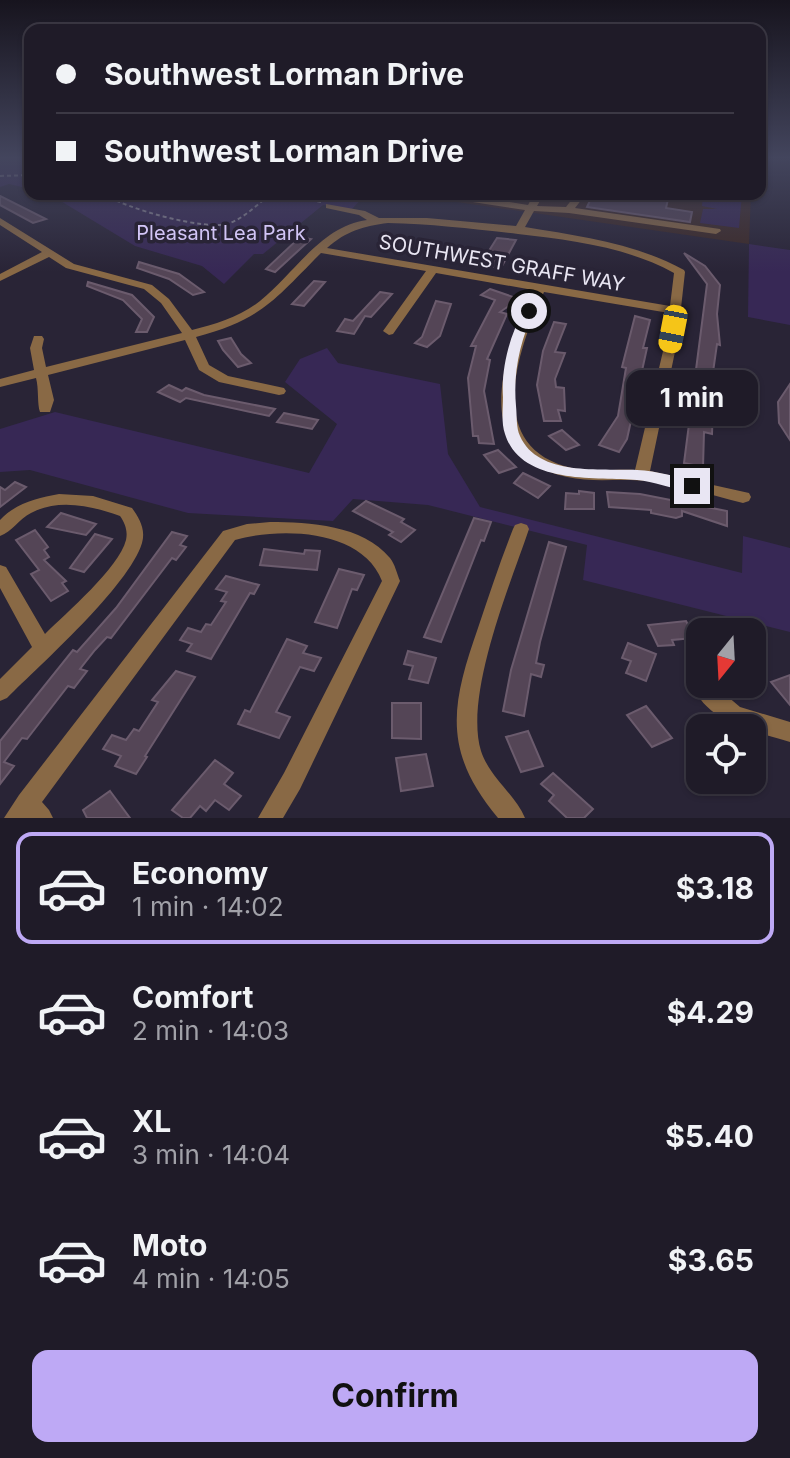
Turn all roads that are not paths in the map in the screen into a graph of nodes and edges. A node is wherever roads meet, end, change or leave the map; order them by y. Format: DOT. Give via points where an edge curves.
graph roads {
  1 [pos="496,200"];
  2 [pos="513,200"];
  3 [pos="536,200"];
  4 [pos="556,200"];
  5 [pos="575,200"];
  6 [pos="510,204"];
  7 [pos="329,206"];
  8 [pos="531,208"];
  9 [pos="566,210"];
  10 [pos="375,220"];
  11 [pos="0,221"];
  12 [pos="518,231"];
  13 [pos="716,231"];
  14 [pos="321,250"];
  15 [pos="50,252"];
  16 [pos="433,269"];
  17 [pos="0,278"];
  18 [pos="540,287"];
  19 [pos="677,311"];
  20 [pos="389,331"];
  21 [pos="189,335"];
  22 [pos="38,339"];
  23 [pos="41,372"];
  24 [pos="0,383"];
  25 [pos="279,391"];
  26 [pos="45,409"];
  27 [pos="641,475"];
  28 [pos="743,497"];
  29 [pos="521,529"];
  30 [pos="0,530"];
  31 [pos="0,572"];
  32 [pos="43,649"];
  33 [pos="0,692"];
  34 [pos="714,698"];
  35 [pos="790,732"];
  36 [pos="28,813"];
  37 [pos="270,818"];
  38 [pos="513,818"];
  1 -- 6 [label="street"];
  2 -- 6 [label="street"];
  3 -- 8 [label="street"];
  4 -- 9 [label="street"];
  5 -- 9 [label="street"];
  6 -- 8 [label="street"];
  7 -- 10 [label="street"];
  8 -- 9 [label="street"];
  8 -- 12 [label="street"];
  9 -- 13 [label="street"];
  10 -- 12 [label="street" via="419,217"];
  10 -- 14 [label="street" via="338,233"];
  11 -- 15 [label="street"];
  12 -- 19 [label="street" via="624,247 671,264 682,281"];
  14 -- 16 [label="street, SOUTHWEST GRAFF WAY"];
  14 -- 21 [label="street" via="263,305"];
  15 -- 17 [label="street"];
  15 -- 21 [label="street" via="70,266 148,287"];
  16 -- 18 [label="street, SOUTHWEST GRAFF WAY"];
  16 -- 20 [label="street"];
  18 -- 19 [label="street, SOUTHWEST GRAFF WAY"];
  18 -- 27 [label="street" via="510,360 512,434 536,461 568,472"];
  19 -- 27 [label="street"];
  21 -- 23 [label="street"];
  21 -- 25 [label="street" via="204,367 224,379"];
  22 -- 23 [label="street" via="34,350"];
  23 -- 24 [label="street"];
  23 -- 26 [label="street" via="49,398"];
  27 -- 28 [label="street"];
  29 -- 38 [label="street" via="464,703 474,762"];
  30 -- 32 [label="street" via="18,513 51,500 97,502 126,512 133,520 134,543 124,561"];
  31 -- 32 [label="street"];
  32 -- 33 [label="street"];
  34 -- 35 [label="street" via="734,715"];
  36 -- 37 [label="street" via="229,535 261,529 332,532 350,537 382,561 391,581"];
}
